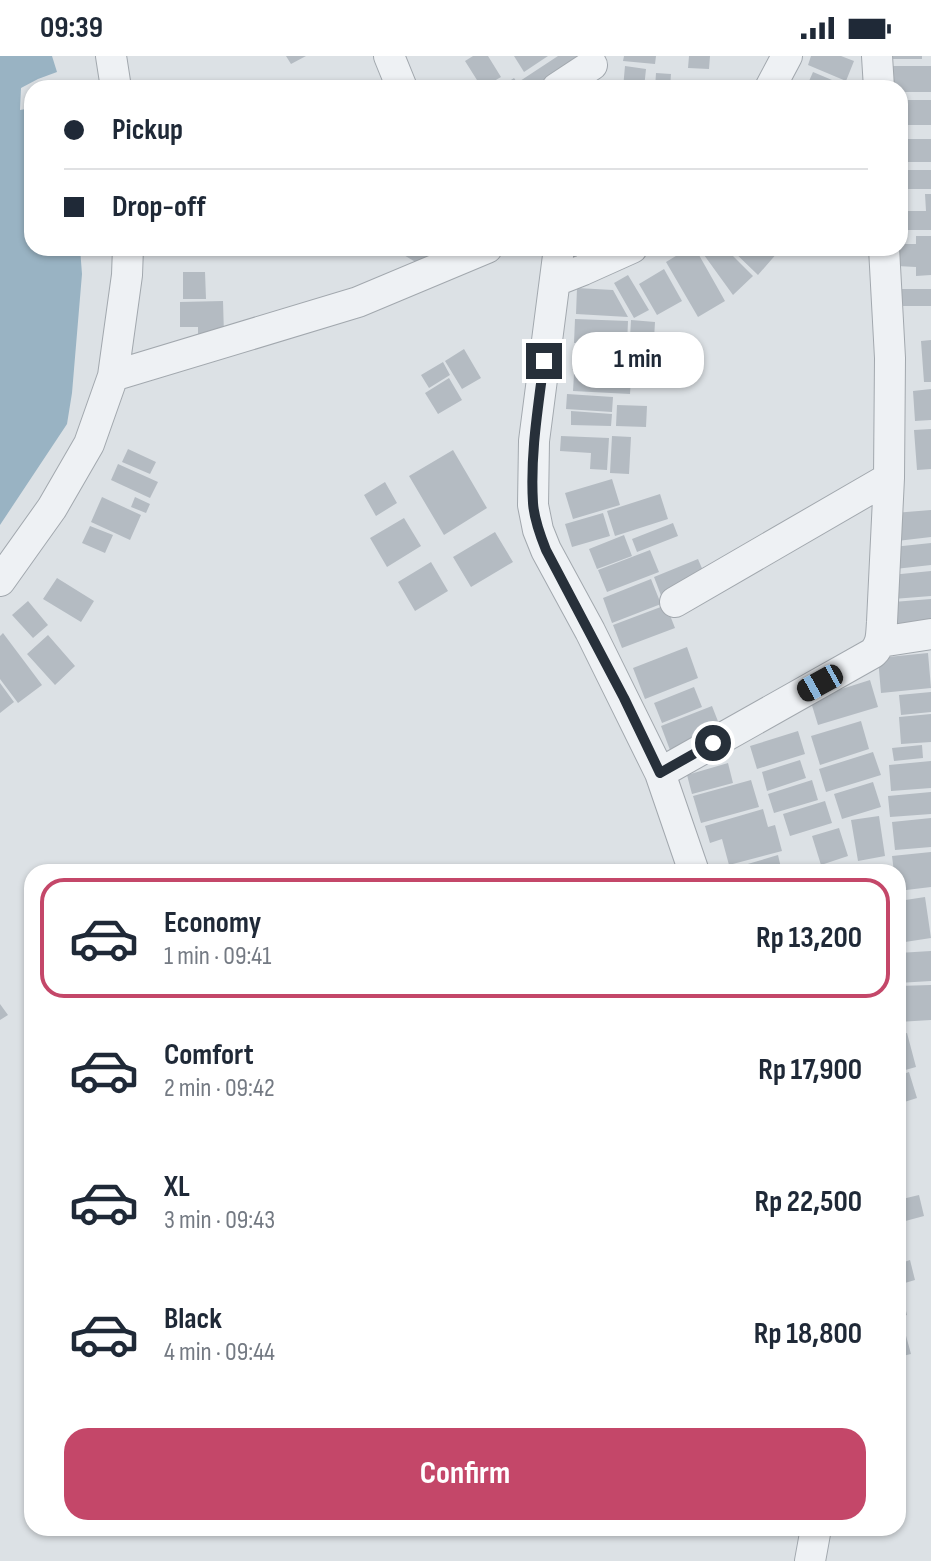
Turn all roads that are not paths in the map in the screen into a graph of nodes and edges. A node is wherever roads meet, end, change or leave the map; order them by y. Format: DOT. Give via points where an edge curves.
graph roads {
  1 [pos="111,56"];
  2 [pos="389,56"];
  3 [pos="787,56"];
  4 [pos="877,56"];
  5 [pos="591,70"];
  6 [pos="115,80"];
  7 [pos="399,80"];
  8 [pos="572,80"];
  9 [pos="774,80"];
  10 [pos="878,80"];
  11 [pos="128,256"];
  12 [pos="468,256"];
  13 [pos="558,256"];
  14 [pos="613,256"];
  15 [pos="884,256"];
  16 [pos="555,281"];
  17 [pos="113,376"];
  18 [pos="889,478"];
  19 [pos="0,581"];
  20 [pos="675,602"];
  21 [pos="931,634"];
  22 [pos="880,642"];
  23 [pos="660,773"];
  24 [pos="691,864"];
  1 -- 6 [label="street"];
  2 -- 7 [label="street"];
  3 -- 9 [label="street"];
  4 -- 10 [label="street"];
  5 -- 8 [label="street"];
  11 -- 17 [label="street"];
  12 -- 17 [label="street" via="358,302"];
  13 -- 16 [label="street"];
  14 -- 16 [label="street"];
  15 -- 18 [label="street"];
  16 -- 23 [label="street" via="534,441 538,530"];
  17 -- 19 [label="street" via="89,444"];
  18 -- 20 [label="street"];
  18 -- 22 [label="street"];
  21 -- 22 [label="street"];
  22 -- 23 [label="street" via="873,653"];
  23 -- 24 [label="street"];
}
